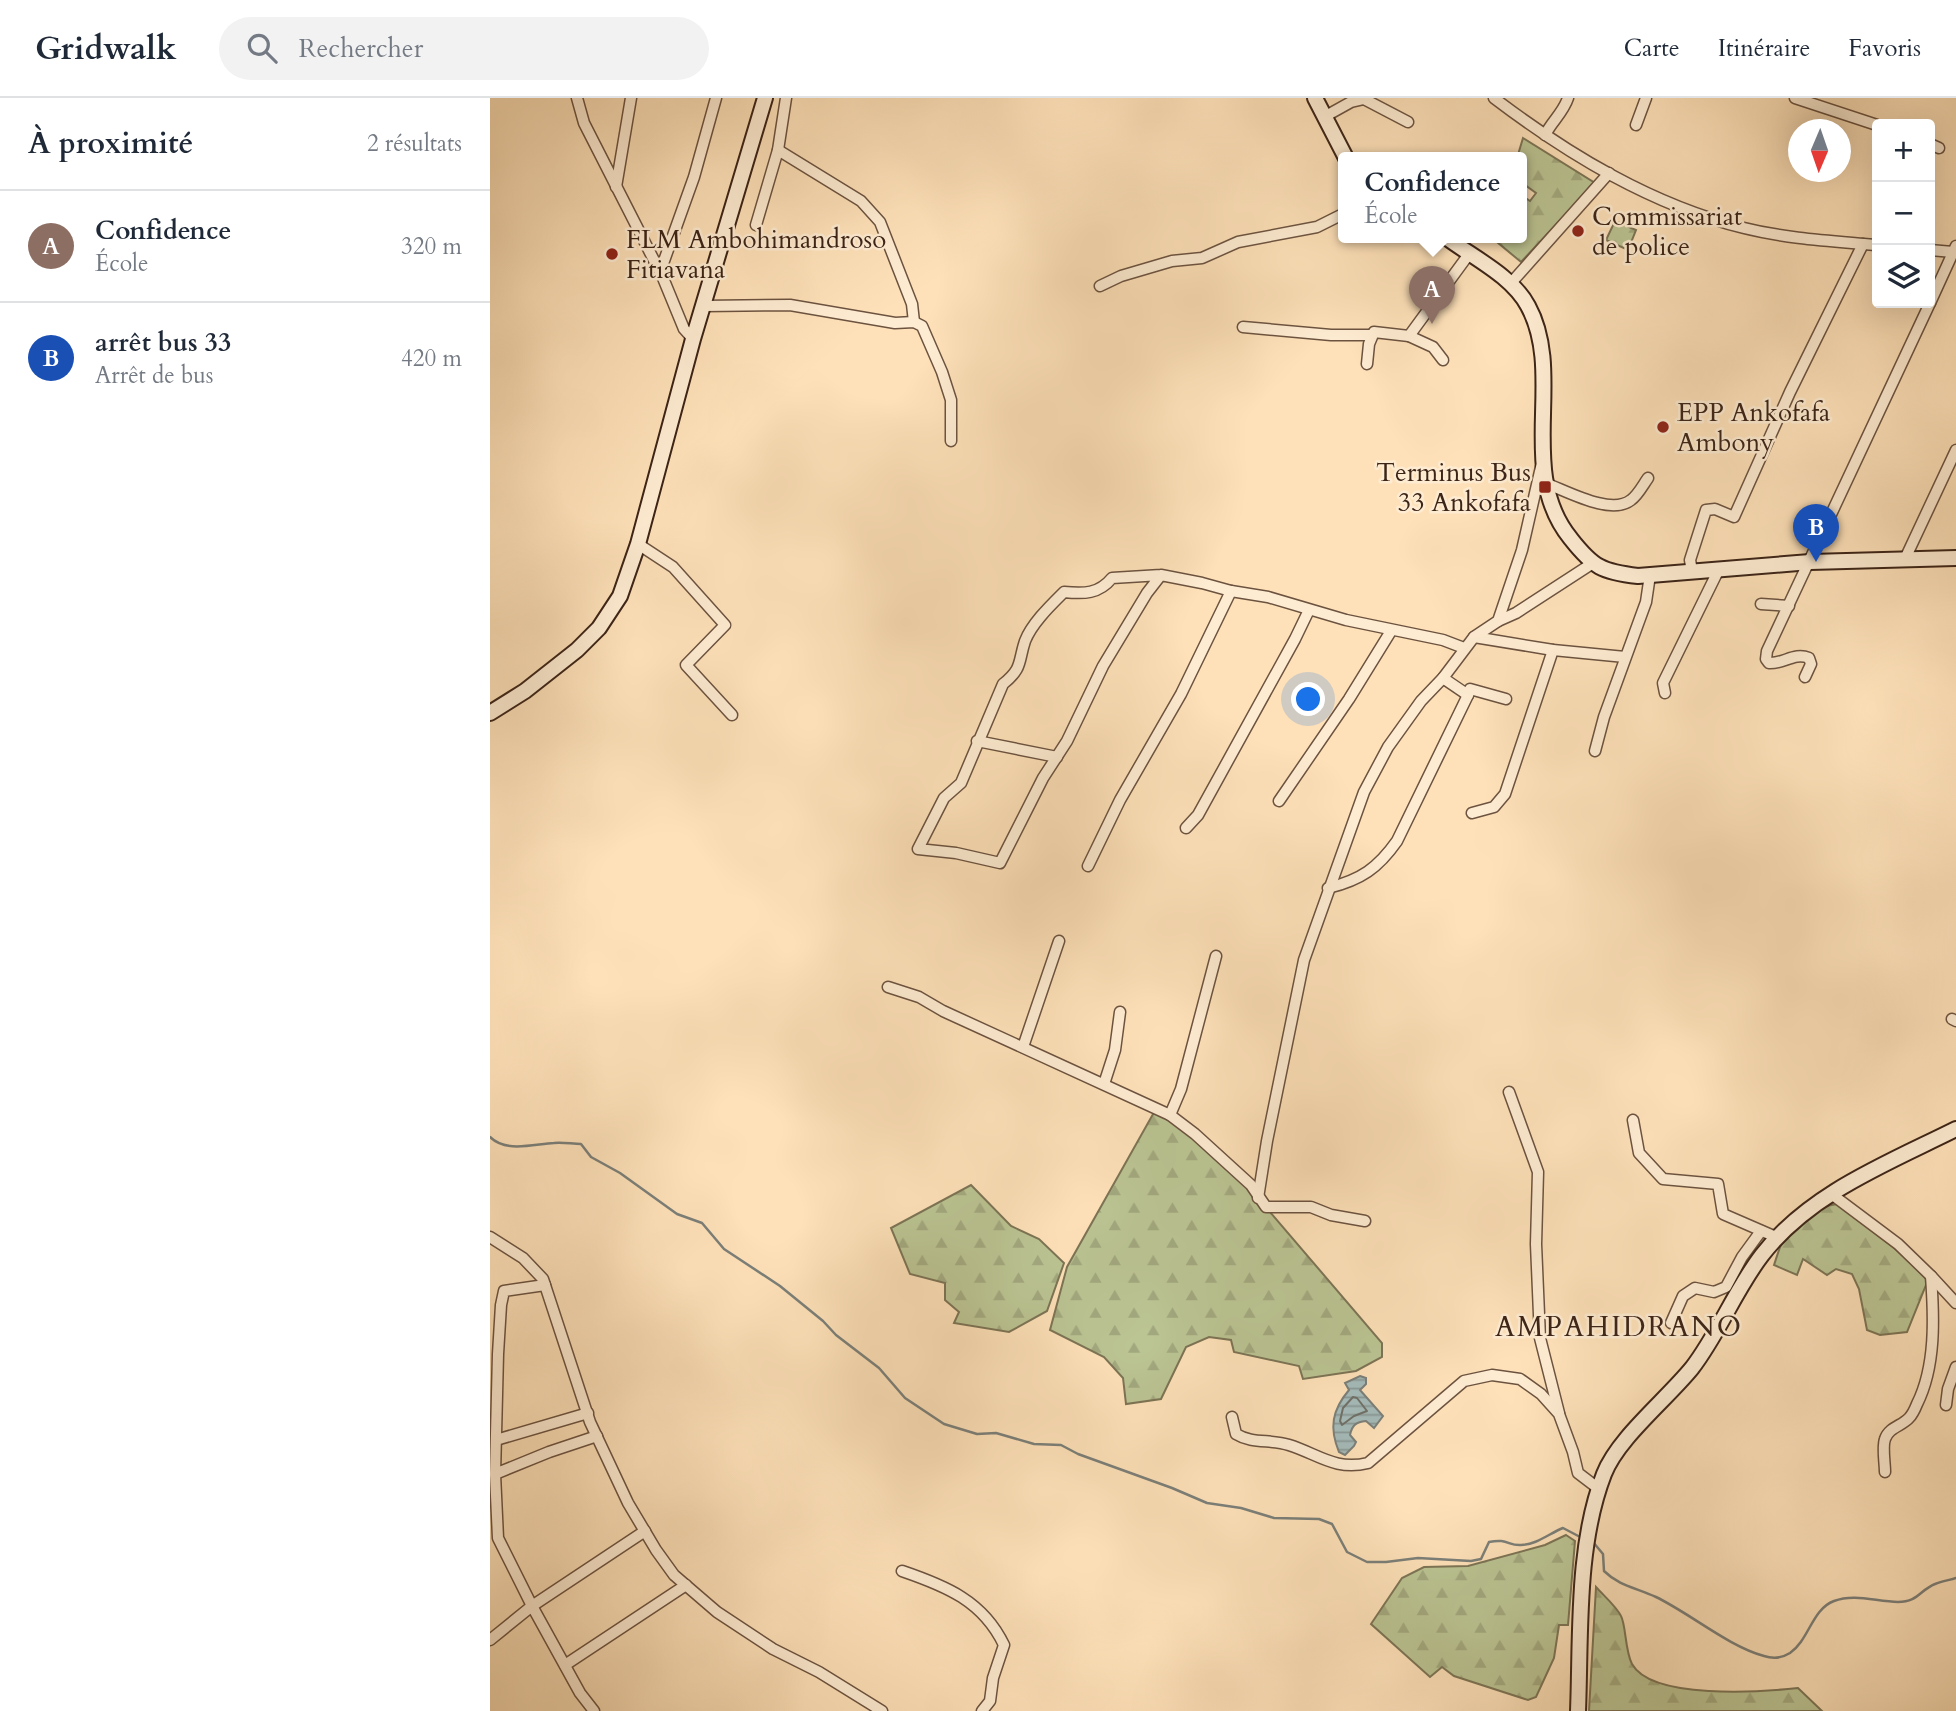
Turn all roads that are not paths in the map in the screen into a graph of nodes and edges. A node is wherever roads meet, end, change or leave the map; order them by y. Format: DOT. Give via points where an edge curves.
graph roads {
  1 [pos="577,98"];
  2 [pos="631,98"];
  3 [pos="716,98"];
  4 [pos="765,98"];
  5 [pos="786,98"];
  6 [pos="1314,98"];
  7 [pos="1494,98"];
  8 [pos="1568,98"];
  9 [pos="1646,98"];
  10 [pos="1795,98"];
  11 [pos="1324,117"];
  12 [pos="1408,122"];
  13 [pos="1872,123"];
  14 [pos="1636,125"];
  15 [pos="1545,135"];
  16 [pos="778,150"];
  17 [pos="1343,152"];
  18 [pos="1609,173"];
  19 [pos="616,189"];
  20 [pos="1338,217"];
  21 [pos="756,225"];
  22 [pos="1454,243"];
  23 [pos="1863,244"];
  24 [pos="1872,245"];
  25 [pos="1955,249"];
  26 [pos="1935,250"];
  27 [pos="1469,254"];
  28 [pos="660,272"];
  29 [pos="1511,283"];
  30 [pos="1100,286"];
  31 [pos="1935,292"];
  32 [pos="704,306"];
  33 [pos="1928,308"];
  34 [pos="914,322"];
  35 [pos="1243,327"];
  36 [pos="1371,335"];
  37 [pos="1409,336"];
  38 [pos="693,339"];
  39 [pos="1443,360"];
  40 [pos="1367,364"];
  41 [pos="951,441"];
  42 [pos="1956,450"];
  43 [pos="1543,457"];
  44 [pos="1648,478"];
  45 [pos="1545,483"];
  46 [pos="638,544"];
  47 [pos="1956,558"];
  48 [pos="1903,561"];
  49 [pos="1810,562"];
  50 [pos="1593,563"];
  51 [pos="1719,569"];
  52 [pos="1692,572"];
  53 [pos="1161,575"];
  54 [pos="1650,575"];
  55 [pos="1231,591"];
  56 [pos="1761,604"];
  57 [pos="1789,606"];
  58 [pos="1309,610"];
  59 [pos="1498,621"];
  60 [pos="1391,631"];
  61 [pos="1474,637"];
  62 [pos="1464,648"];
  63 [pos="1553,650"];
  64 [pos="1625,657"];
  65 [pos="1805,677"];
  66 [pos="1443,678"];
  67 [pos="1665,693"];
  68 [pos="1468,695"];
  69 [pos="1506,699"];
  70 [pos="490,713"];
  71 [pos="732,715"];
  72 [pos="977,741"];
  73 [pos="1595,751"];
  74 [pos="1057,757"];
  75 [pos="1279,801"];
  76 [pos="1472,813"];
  77 [pos="1186,828"];
  78 [pos="1088,866"];
  79 [pos="1328,888"];
  80 [pos="1059,941"];
  81 [pos="1216,957"];
  82 [pos="888,988"];
  83 [pos="1121,1012"];
  84 [pos="1023,1047"];
  85 [pos="1104,1084"];
  86 [pos="1509,1093"];
  87 [pos="1170,1115"];
  88 [pos="1633,1120"];
  89 [pos="1956,1129"];
  90 [pos="1830,1193"];
  91 [pos="1258,1198"];
  92 [pos="1365,1221"];
  93 [pos="1761,1231"];
  94 [pos="490,1237"];
  95 [pos="1776,1237"];
  96 [pos="1931,1276"];
  97 [pos="545,1284"];
  98 [pos="1956,1303"];
  99 [pos="1671,1323"];
  100 [pos="1956,1367"];
  101 [pos="1946,1405"];
  102 [pos="588,1413"];
  103 [pos="1559,1414"];
  104 [pos="1232,1417"];
  105 [pos="597,1436"];
  106 [pos="496,1440"];
  107 [pos="1885,1472"];
  108 [pos="495,1474"];
  109 [pos="1599,1489"];
  110 [pos="645,1531"];
  111 [pos="902,1571"];
  112 [pos="686,1585"];
  113 [pos="532,1606"];
  114 [pos="490,1640"];
  115 [pos="565,1665"];
  116 [pos="594,1711"];
  117 [pos="882,1711"];
  118 [pos="982,1711"];
  119 [pos="1578,1711"];
  1 -- 19 [label="street"];
  2 -- 19 [label="street"];
  3 -- 28 [label="street"];
  4 -- 32 [label="street"];
  5 -- 16 [label="street"];
  6 -- 11 [label="street"];
  7 -- 15 [label="street"];
  8 -- 15 [label="street"];
  9 -- 14 [label="street"];
  10 -- 13 [label="street"];
  11 -- 12 [label="street" via="1364,99"];
  11 -- 17 [label="street"];
  15 -- 18 [label="street"];
  16 -- 21 [label="street"];
  16 -- 34 [label="street" via="861,201 880,222 912,304"];
  18 -- 23 [label="street" via="1656,198 1747,229"];
  18 -- 29 [label="street"];
  19 -- 28 [label="street"];
  20 -- 30 [label="street" via="1317,227 1238,242 1202,258 1121,275"];
  22 -- 27 [label="street"];
  23 -- 24 [label="street"];
  23 -- 52 [label="street" via="1734,517 1706,510 1690,560"];
  25 -- 26 [label="street"];
  25 -- 31 [label="street"];
  27 -- 29 [label="street"];
  27 -- 37 [label="street"];
  28 -- 38 [label="street" via="684,329"];
  29 -- 43 [label="street" via="1532,314 1543,358"];
  32 -- 34 [label="street" via="790,305 895,323"];
  32 -- 38 [label="street"];
  33 -- 49 [label="street"];
  34 -- 41 [label="street" via="922,326 930,341 951,400"];
  35 -- 36 [label="street"];
  36 -- 37 [label="street"];
  36 -- 40 [label="street"];
  37 -- 39 [label="street" via="1433,347"];
  38 -- 46 [label="street"];
  42 -- 48 [label="street"];
  43 -- 45 [label="street"];
  43 -- 59 [label="street" via="1522,550"];
  44 -- 45 [label="street" via="1633,499 1609,507"];
  45 -- 50 [label="street" via="1560,526"];
  46 -- 70 [label="street" via="620,596 599,628 525,691"];
  46 -- 71 [label="street" via="673,567 725,625 686,665"];
  47 -- 48 [label="street"];
  48 -- 49 [label="street"];
  49 -- 51 [label="street"];
  49 -- 57 [label="street"];
  50 -- 54 [label="street" via="1611,573"];
  50 -- 59 [label="street"];
  51 -- 52 [label="street"];
  51 -- 67 [label="street" via="1663,683"];
  52 -- 54 [label="street"];
  53 -- 55 [label="street"];
  53 -- 72 [label="street" via="1112,579 1102,590 1081,594 1064,592 1026,639 1016,674 1003,684"];
  53 -- 74 [label="street" via="1103,666"];
  54 -- 64 [label="street" via="1646,602"];
  55 -- 58 [label="street"];
  55 -- 78 [label="street"];
  56 -- 57 [label="street"];
  57 -- 65 [label="street" via="1766,659 1774,664 1799,655 1809,658"];
  58 -- 60 [label="street"];
  58 -- 77 [label="street" via="1198,815"];
  59 -- 61 [label="street"];
  60 -- 62 [label="street"];
  60 -- 75 [label="street"];
  61 -- 62 [label="street"];
  61 -- 63 [label="street"];
  62 -- 66 [label="street"];
  63 -- 64 [label="street"];
  63 -- 76 [label="street" via="1505,794 1493,807"];
  64 -- 73 [label="street"];
  66 -- 68 [label="street"];
  66 -- 79 [label="street" via="1388,747 1364,792"];
  68 -- 69 [label="street" via="1470,689"];
  68 -- 79 [label="street" via="1383,861 1366,874"];
  72 -- 74 [label="street"];
  72 -- 74 [label="street" via="961,783 944,799 918,849 1000,863"];
  79 -- 91 [label="street" via="1304,960"];
  80 -- 84 [label="street"];
  81 -- 87 [label="street"];
  82 -- 84 [label="street" via="919,997"];
  83 -- 85 [label="street"];
  84 -- 85 [label="street"];
  85 -- 87 [label="street"];
  86 -- 103 [label="street" via="1538,1172 1540,1338"];
  87 -- 91 [label="street" via="1251,1185"];
  88 -- 93 [label="street" via="1639,1153 1663,1179 1718,1184 1723,1214"];
  89 -- 90 [label="street"];
  90 -- 95 [label="street"];
  90 -- 96 [label="street" via="1898,1244"];
  91 -- 92 [label="street" via="1266,1208 1311,1207"];
  93 -- 95 [label="street"];
  93 -- 99 [label="street" via="1726,1287 1714,1292 1695,1289 1684,1296"];
  94 -- 97 [label="street" via="523,1258"];
  95 -- 109 [label="street" via="1693,1366 1618,1451"];
  96 -- 98 [label="street"];
  96 -- 107 [label="street" via="1934,1330 1927,1378 1908,1420 1884,1439"];
  97 -- 102 [label="street"];
  97 -- 106 [label="street" via="505,1291"];
  100 -- 101 [label="street"];
  102 -- 105 [label="street"];
  102 -- 106 [label="street"];
  103 -- 104 [label="street" via="1520,1379 1492,1375 1464,1381 1368,1463 1353,1467 1333,1464 1287,1444 1244,1440 1236,1434"];
  103 -- 109 [label="street" via="1578,1473"];
  105 -- 108 [label="street"];
  105 -- 110 [label="street"];
  106 -- 108 [label="street"];
  108 -- 113 [label="street" via="498,1538"];
  109 -- 119 [label="street" via="1588,1539"];
  110 -- 112 [label="street" via="674,1575"];
  110 -- 113 [label="street"];
  111 -- 118 [label="street" via="969,1600 999,1633 1004,1645 990,1701"];
  112 -- 115 [label="street"];
  112 -- 117 [label="street" via="773,1649"];
  113 -- 114 [label="street"];
  113 -- 115 [label="street"];
  115 -- 116 [label="street"];
}
